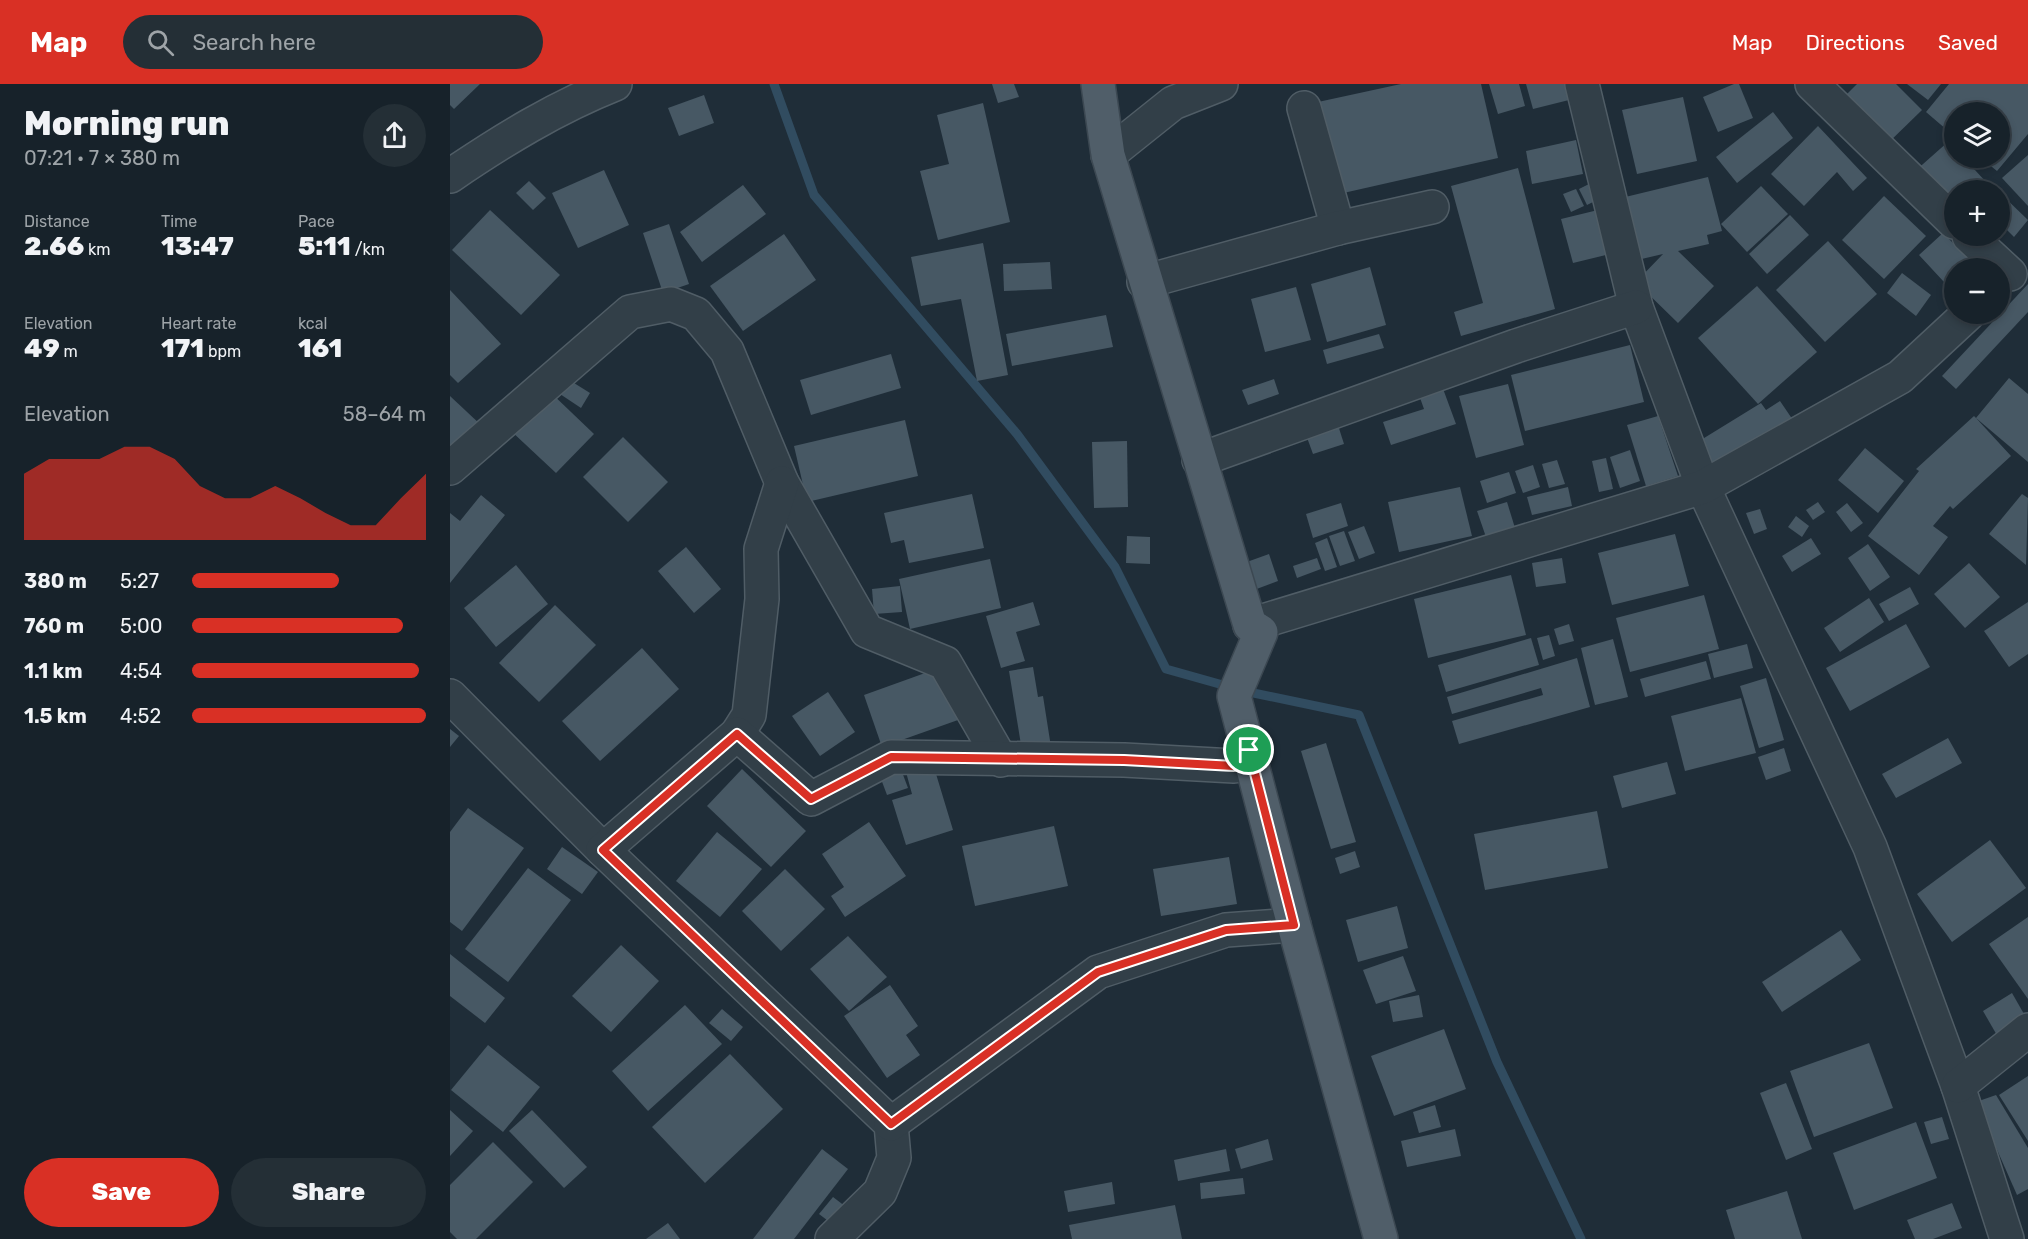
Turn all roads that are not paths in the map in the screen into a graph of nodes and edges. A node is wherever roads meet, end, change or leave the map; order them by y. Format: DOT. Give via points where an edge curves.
graph roads {
  1 [pos="615,84"];
  2 [pos="1098,84"];
  3 [pos="1221,84"];
  4 [pos="1582,84"];
  5 [pos="1812,84"];
  6 [pos="1304,108"];
  7 [pos="1108,155"];
  8 [pos="450,176"];
  9 [pos="1432,207"];
  10 [pos="1944,212"];
  11 [pos="1338,228"];
  12 [pos="1981,246"];
  13 [pos="2012,271"];
  14 [pos="1144,282"];
  15 [pos="1636,307"];
  16 [pos="1957,324"];
  17 [pos="1199,460"];
  18 [pos="450,468"];
  19 [pos="782,483"];
  20 [pos="1703,488"];
  21 [pos="1256,628"];
  22 [pos="450,696"];
  23 [pos="737,734"];
  24 [pos="1249,750"];
  25 [pos="1001,760"];
  26 [pos="603,850"];
  27 [pos="1294,925"];
  28 [pos="2028,1030"];
  29 [pos="1958,1086"];
  30 [pos="891,1124"];
  31 [pos="832,1239"];
  32 [pos="1381,1239"];
  33 [pos="2007,1239"];
  1 -- 8 [label="street" via="524,126"];
  2 -- 7 [label="main road"];
  3 -- 7 [label="street" via="1173,103"];
  4 -- 15 [label="street"];
  5 -- 10 [label="street"];
  6 -- 11 [label="street"];
  7 -- 14 [label="main road"];
  9 -- 11 [label="street"];
  11 -- 14 [label="street"];
  12 -- 13 [label="street"];
  14 -- 17 [label="main road"];
  15 -- 17 [label="street"];
  15 -- 20 [label="street"];
  16 -- 20 [label="street" via="1900,377"];
  17 -- 21 [label="main road"];
  18 -- 19 [label="street" via="630,312 670,304 696,314 727,351"];
  19 -- 23 [label="street" via="761,549 762,599 749,715"];
  19 -- 25 [label="street" via="867,631 945,663"];
  20 -- 21 [label="street"];
  20 -- 29 [label="street" via="1870,847"];
  21 -- 24 [label="main road" via="1234,696"];
  22 -- 26 [label="street"];
  23 -- 25 [label="street" via="811,799 891,757"];
  23 -- 26 [label="street"];
  24 -- 25 [label="street" via="1234,766 1124,760"];
  24 -- 27 [label="main road"];
  26 -- 30 [label="street"];
  27 -- 30 [label="street" via="1226,930 1098,972"];
  27 -- 32 [label="main road"];
  28 -- 29 [label="street"];
  29 -- 33 [label="street"];
  30 -- 31 [label="street" via="894,1158 880,1192"];
}
